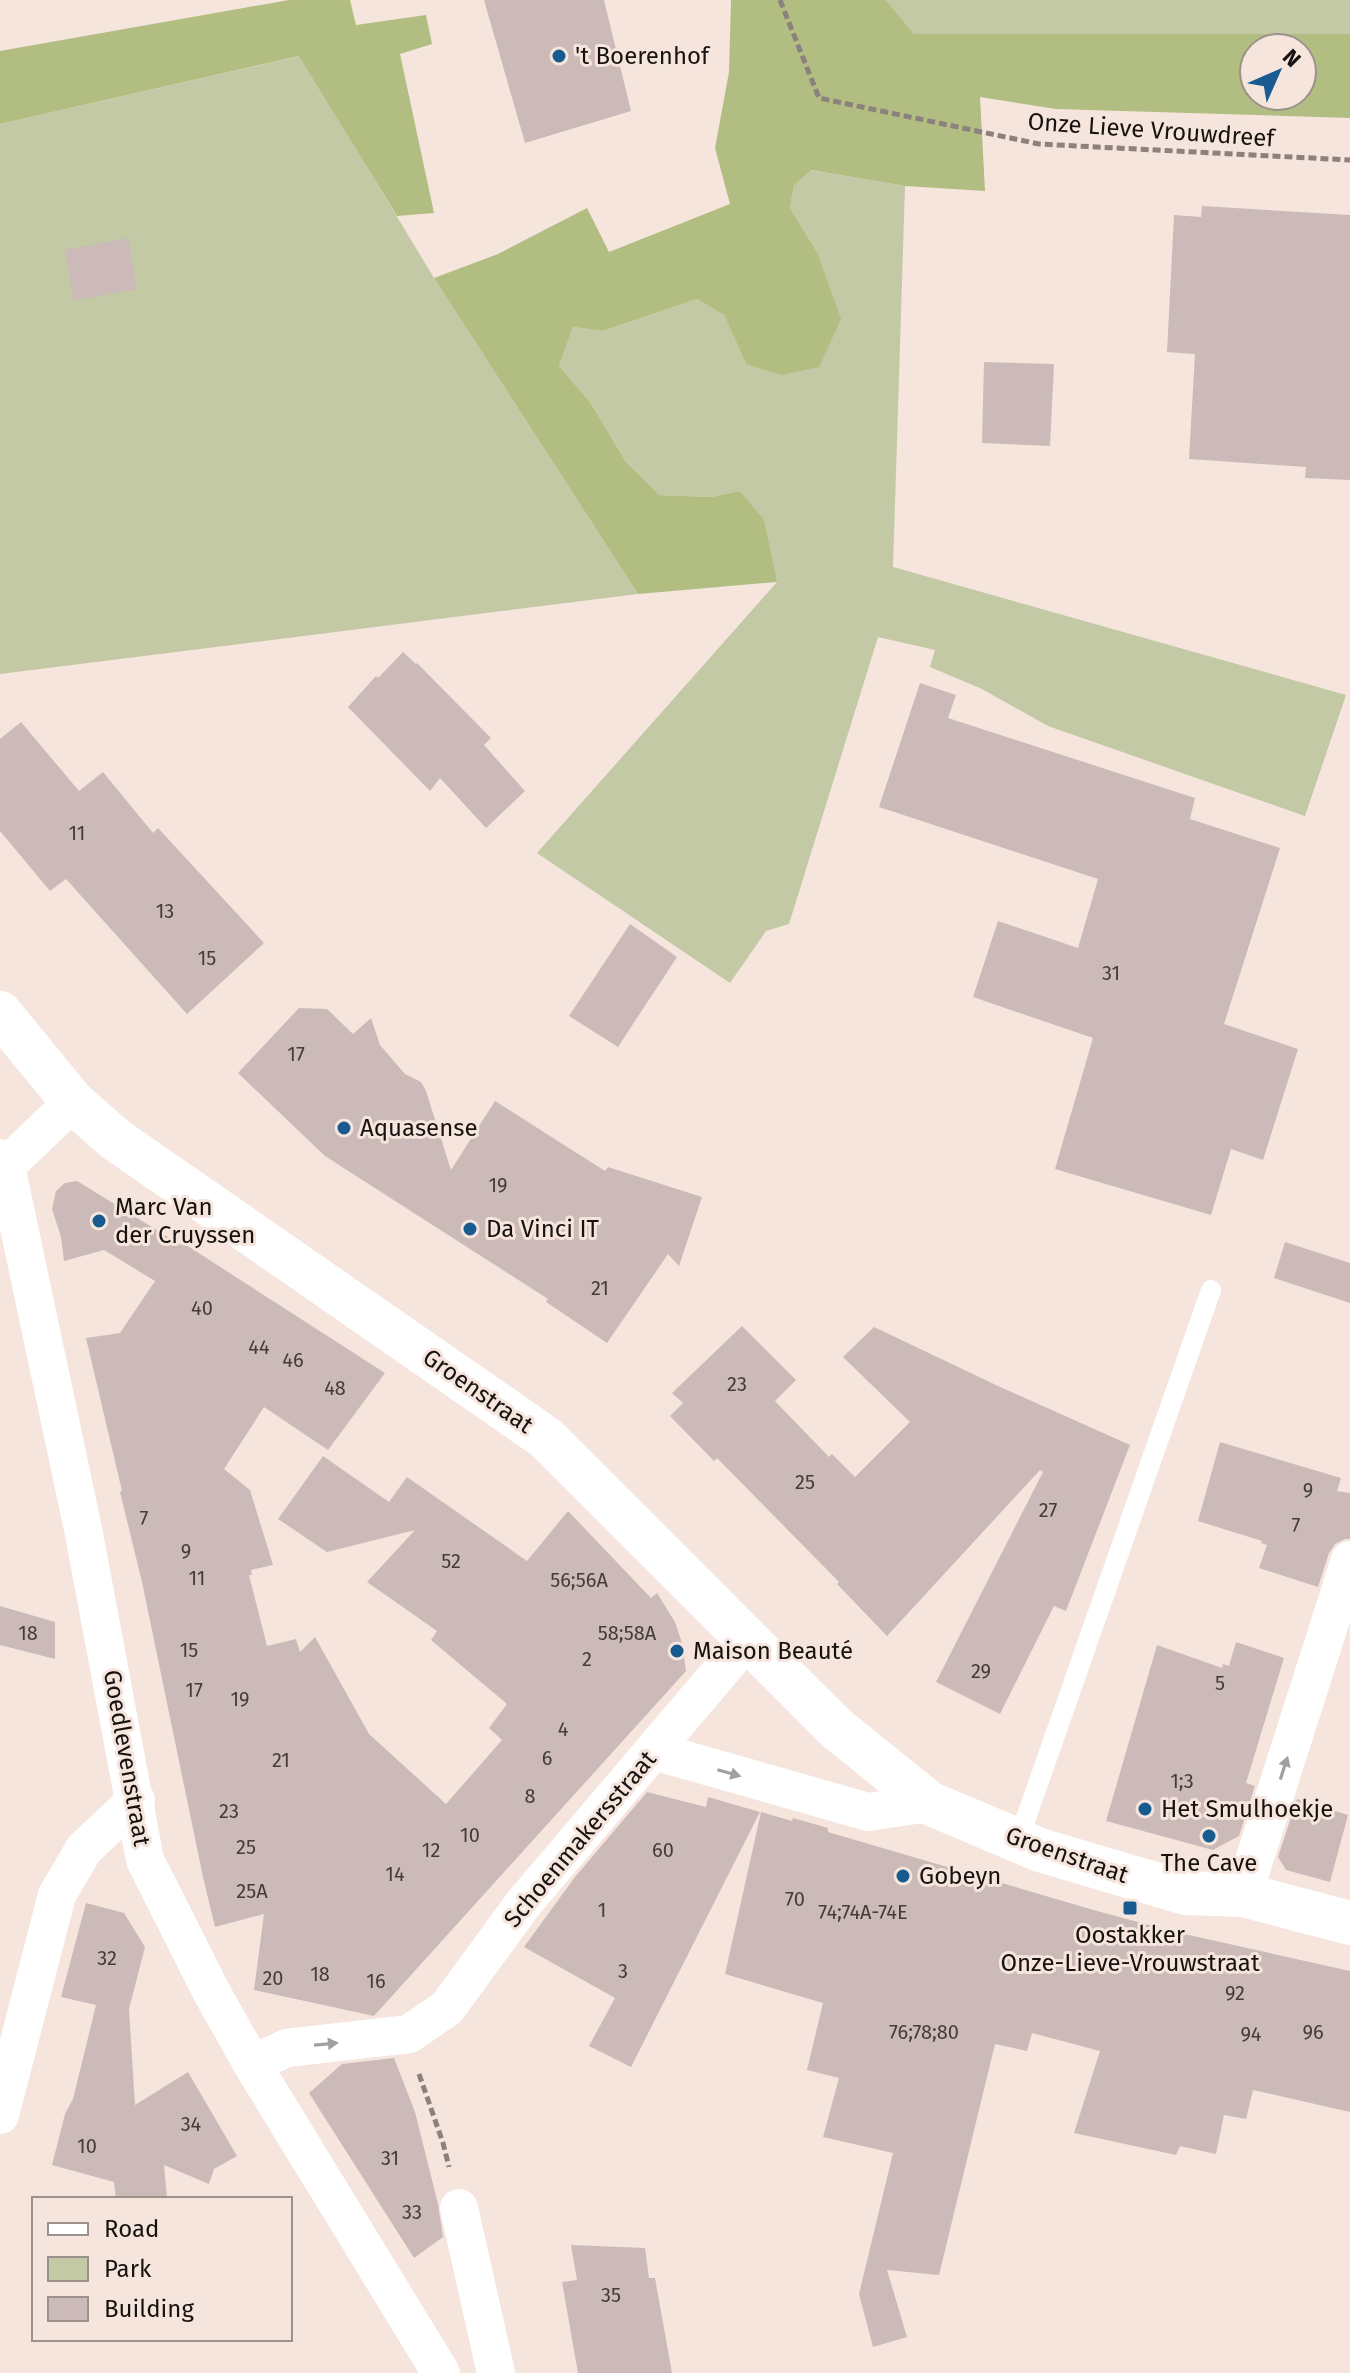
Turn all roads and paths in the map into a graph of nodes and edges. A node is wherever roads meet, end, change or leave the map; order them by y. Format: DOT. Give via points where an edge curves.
graph roads {
  1 [pos="780,0"];
  2 [pos="1350,160"];
  3 [pos="0,1013"];
  4 [pos="73,1102"];
  5 [pos="3,1162"];
  6 [pos="1211,1290"];
  7 [pos="1350,1560"];
  8 [pos="748,1639"];
  9 [pos="654,1751"];
  10 [pos="136,1800"];
  11 [pos="929,1803"];
  12 [pos="1018,1841"];
  13 [pos="1243,1895"];
  14 [pos="1350,1923"];
  15 [pos="409,2034"];
  16 [pos="252,2064"];
  17 [pos="0,2115"];
  18 [pos="459,2208"];
  19 [pos="441,2373"];
  20 [pos="496,2373"];
  1 -- 2 [label="path, Onze Lieve Vrouwdreef" via="819,98 1039,144"];
  3 -- 4 [label="street, Groenstraat"];
  4 -- 5 [label="street, Goedlevenstraat"];
  4 -- 8 [label="street, Groenstraat" via="115,1139 546,1438"];
  5 -- 10 [label="street, Goedlevenstraat"];
  6 -- 12 [label="lane"];
  13 -- 7 [label="street, one-way"];
  8 -- 9 [label="street, Schoenmakersstraat"];
  8 -- 11 [label="street, Groenstraat" via="836,1728"];
  9 -- 11 [label="street, one-way" via="868,1812"];
  9 -- 15 [label="street, Schoenmakersstraat" via="523,1904 447,2008"];
  10 -- 16 [label="street, Goedlevenstraat" via="145,1860"];
  10 -- 17 [label="street" via="84,1849 57,1895"];
  11 -- 12 [label="street, Groenstraat"];
  12 -- 13 [label="street, Groenstraat" via="1185,1893"];
  13 -- 14 [label="street, Groenstraat"];
  16 -- 15 [label="street, Schoenmakersstraat, one-way" via="287,2048"];
  15 -- 18 [label="path"];
  16 -- 19 [label="street, Goedlevenstraat"];
  18 -- 20 [label="street"];
}
